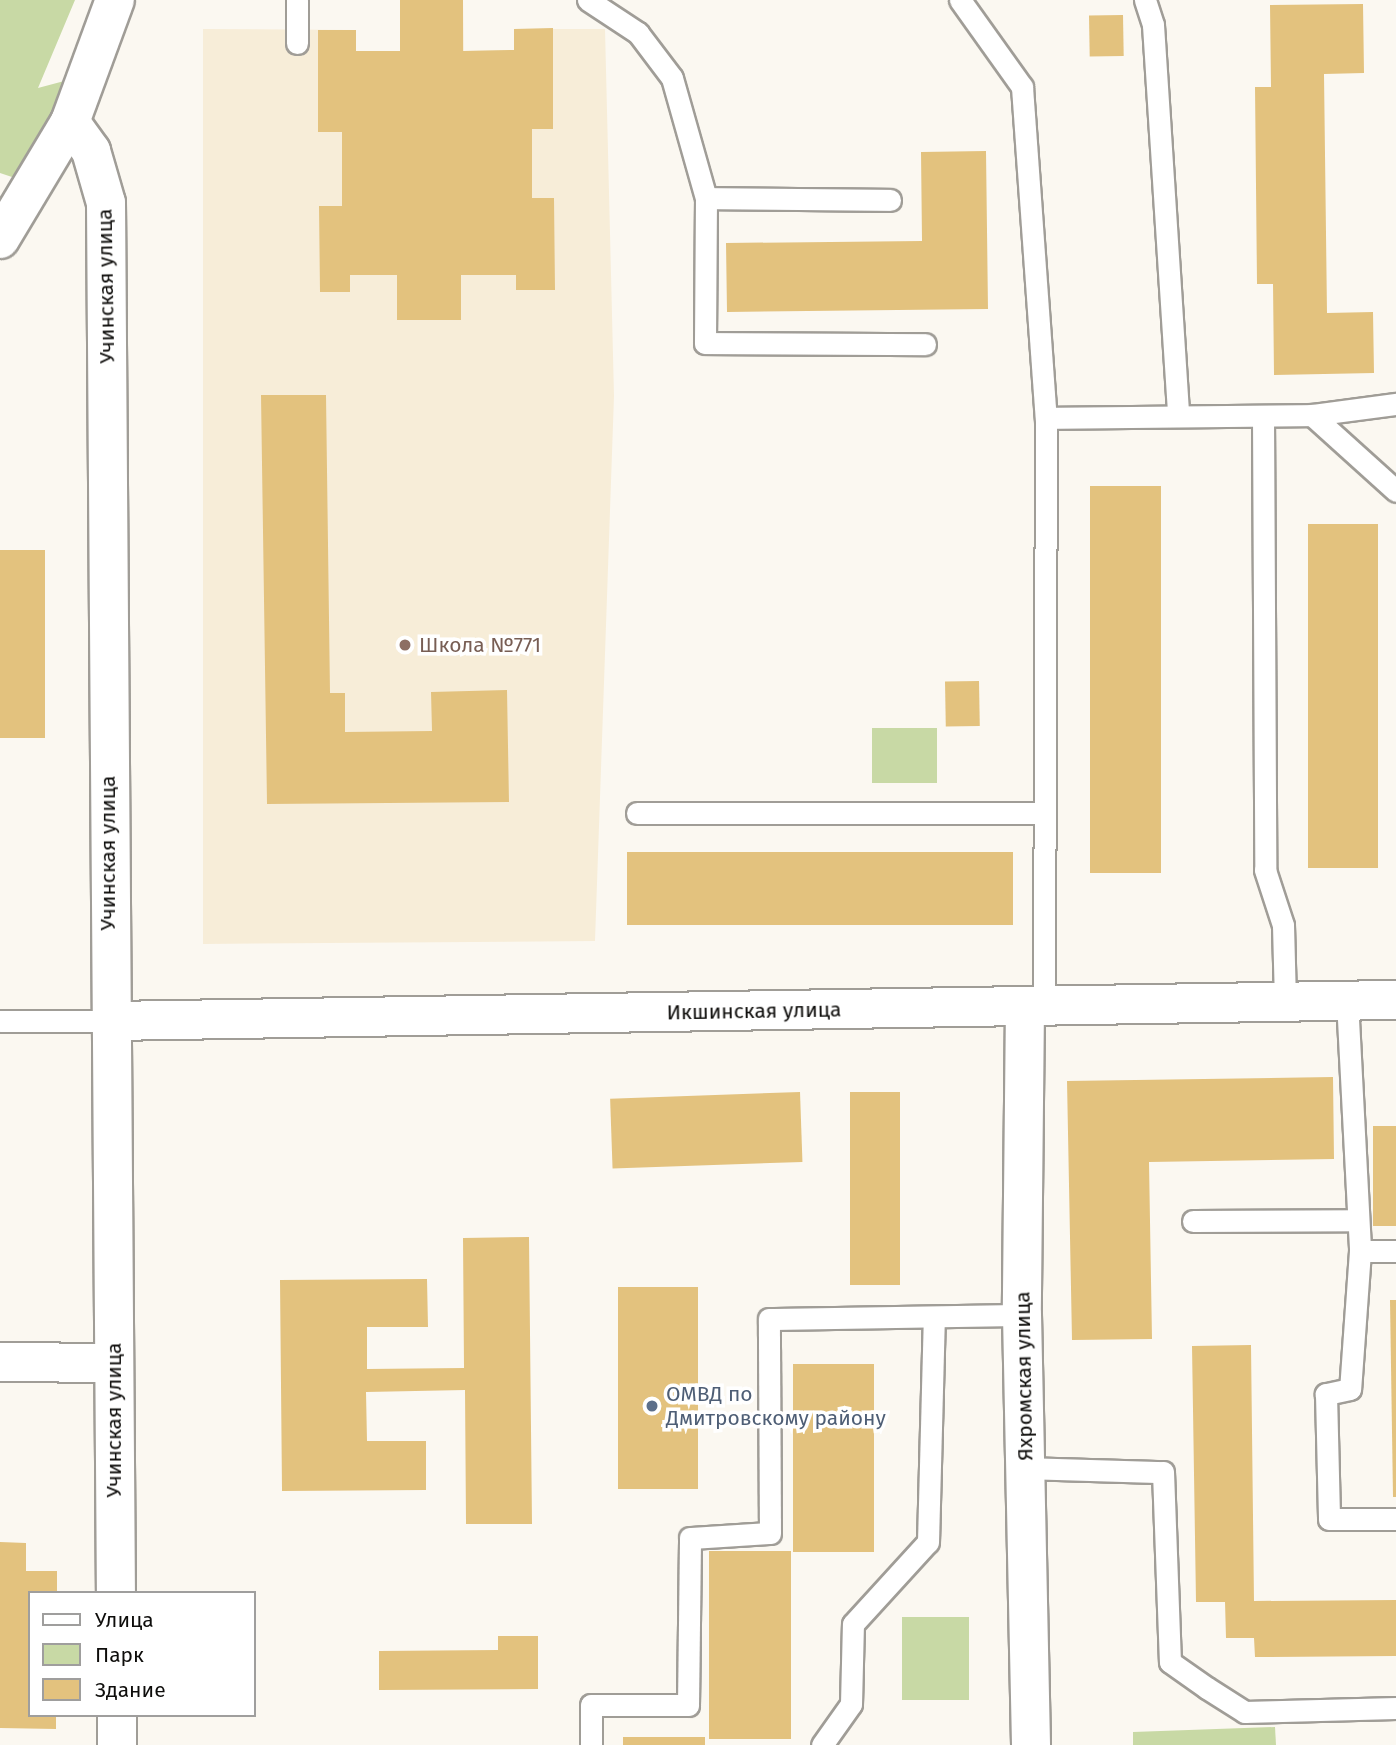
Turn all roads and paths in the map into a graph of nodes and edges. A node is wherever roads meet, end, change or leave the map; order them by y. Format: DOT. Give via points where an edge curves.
graph roads {
  1 [pos="115,0"];
  2 [pos="297,0"];
  3 [pos="588,0"];
  4 [pos="960,0"];
  5 [pos="1145,0"];
  6 [pos="297,43"];
  7 [pos="69,122"];
  8 [pos="706,198"];
  9 [pos="890,200"];
  10 [pos="4,224"];
  11 [pos="925,344"];
  12 [pos="1396,404"];
  13 [pos="1178,414"];
  14 [pos="1312,415"];
  15 [pos="1263,417"];
  16 [pos="1046,418"];
  17 [pos="1396,491"];
  18 [pos="637,813"];
  19 [pos="1044,813"];
  20 [pos="1347,1000"];
  21 [pos="1396,1000"];
  22 [pos="1285,1002"];
  23 [pos="1035,1006"];
  24 [pos="0,1021"];
  25 [pos="111,1021"];
  26 [pos="1358,1220"];
  27 [pos="1193,1221"];
  28 [pos="1360,1251"];
  29 [pos="1396,1251"];
  30 [pos="1022,1315"];
  31 [pos="933,1319"];
  32 [pos="0,1362"];
  33 [pos="113,1363"];
  34 [pos="1025,1468"];
  35 [pos="1396,1519"];
  36 [pos="116,1591"];
  37 [pos="1396,1709"];
  38 [pos="117,1717"];
  39 [pos="117,1745"];
  40 [pos="591,1745"];
  41 [pos="822,1745"];
  42 [pos="1031,1745"];
  1 -- 7 [label="street"];
  2 -- 6 [label="lane"];
  3 -- 8 [label="lane" via="638,33 672,78"];
  4 -- 16 [label="lane" via="1022,87"];
  5 -- 13 [label="lane" via="1153,25"];
  7 -- 10 [label="street"];
  7 -- 25 [label="street, Учинская улица" via="91,150 106,203"];
  8 -- 9 [label="lane"];
  8 -- 11 [label="lane" via="705,343"];
  12 -- 14 [label="lane"];
  13 -- 15 [label="lane"];
  13 -- 16 [label="lane"];
  14 -- 15 [label="lane"];
  14 -- 17 [label="lane"];
  15 -- 22 [label="lane" via="1265,870 1283,925"];
  16 -- 19 [label="lane"];
  18 -- 19 [label="lane"];
  19 -- 23 [label="lane"];
  20 -- 21 [label="street, Икшинская улица"];
  20 -- 22 [label="street, Икшинская улица"];
  20 -- 26 [label="lane"];
  22 -- 23 [label="street, Икшинская улица"];
  23 -- 25 [label="street, Икшинская улица"];
  23 -- 30 [label="street, Яхромская улица"];
  24 -- 25 [label="lane"];
  25 -- 33 [label="street, Учинская улица"];
  26 -- 27 [label="lane"];
  26 -- 28 [label="lane"];
  28 -- 29 [label="lane"];
  28 -- 35 [label="lane" via="1350,1389 1326,1394 1329,1520"];
  30 -- 31 [label="lane"];
  30 -- 34 [label="street, Яхромская улица"];
  31 -- 40 [label="lane" via="769,1319 770,1533 690,1538 688,1705 591,1705"];
  31 -- 41 [label="lane" via="928,1542 853,1624 851,1704"];
  32 -- 33 [label="street"];
  33 -- 36 [label="street, Учинская улица"];
  34 -- 37 [label="lane" via="1163,1472 1170,1662 1207,1688 1245,1712"];
  34 -- 42 [label="street, Яхромская улица"];
  38 -- 39 [label="street"];
}
